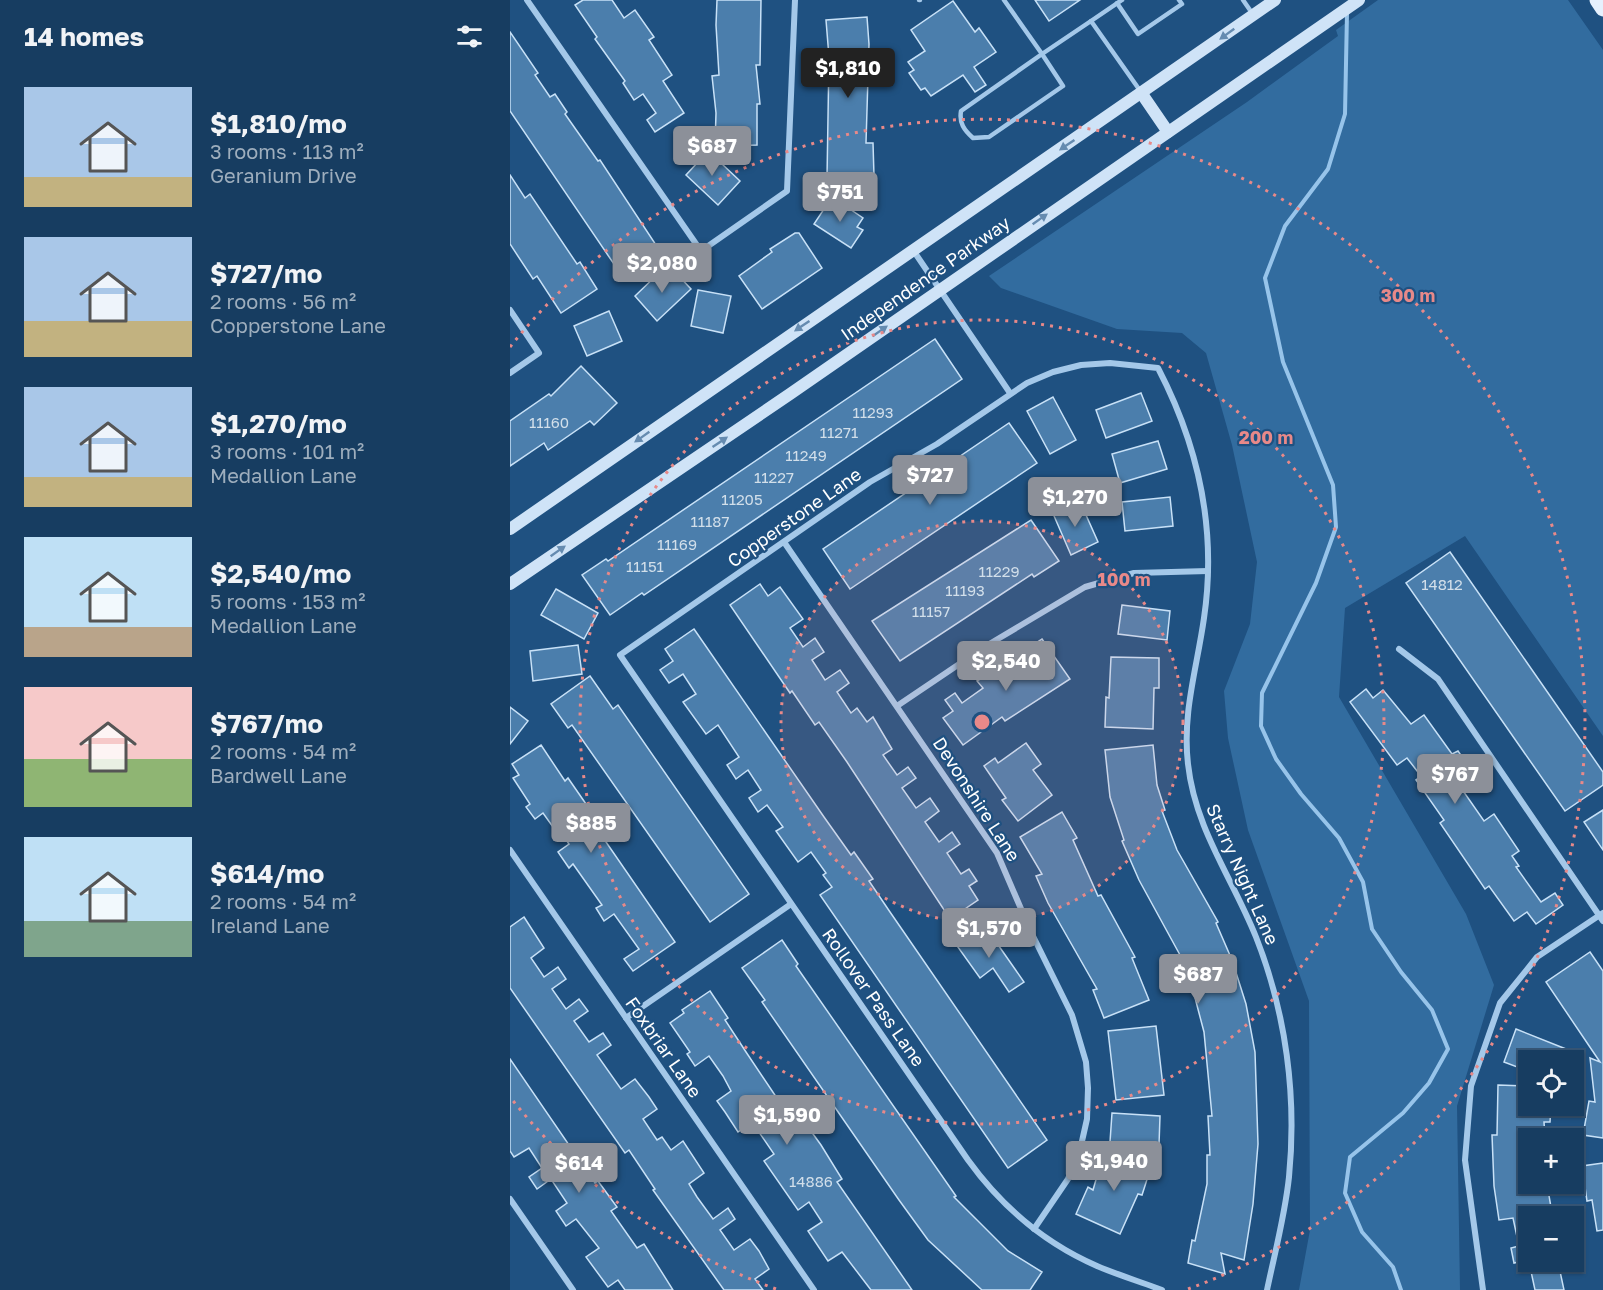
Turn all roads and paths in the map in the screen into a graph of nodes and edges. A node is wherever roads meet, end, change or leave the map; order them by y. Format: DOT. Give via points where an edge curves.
graph roads {
  1 [pos="527,0"];
  2 [pos="795,0"];
  3 [pos="1004,0"];
  4 [pos="1179,0"];
  5 [pos="1243,0"];
  6 [pos="1275,0"];
  7 [pos="1597,0"];
  8 [pos="1357,1"];
  9 [pos="1120,2"];
  10 [pos="1603,9"];
  11 [pos="1254,15"];
  12 [pos="1091,21"];
  13 [pos="1042,54"];
  14 [pos="1142,94"];
  15 [pos="1168,132"];
  16 [pos="913,249"];
  17 [pos="940,289"];
  18 [pos="510,310"];
  19 [pos="1158,368"];
  20 [pos="510,373"];
  21 [pos="1010,393"];
  22 [pos="510,530"];
  23 [pos="784,542"];
  24 [pos="1208,571"];
  25 [pos="510,584"];
  26 [pos="1399,649"];
  27 [pos="620,655"];
  28 [pos="897,706"];
  29 [pos="510,850"];
  30 [pos="791,904"];
  31 [pos="1602,917"];
  32 [pos="626,1018"];
  33 [pos="510,1199"];
  34 [pos="1034,1229"];
  35 [pos="1158,1289"];
  36 [pos="573,1290"];
  37 [pos="814,1290"];
  38 [pos="1267,1290"];
  39 [pos="1483,1290"];
  1 -- 2 [label="street" via="701,251 787,191"];
  3 -- 13 [label="lane"];
  4 -- 9 [label="lane" via="1182,4 1138,34"];
  5 -- 11 [label="lane"];
  6 -- 11 [label="main road, Independence Parkway"];
  7 -- 10 [label="main road"];
  8 -- 15 [label="main road, Independence Parkway"];
  9 -- 12 [label="lane"];
  11 -- 14 [label="main road, Independence Parkway, one-way"];
  12 -- 13 [label="lane"];
  12 -- 14 [label="lane"];
  13 -- 13 [label="lane" via="961,111 960,120 973,138 989,137 1063,86"];
  14 -- 15 [label="main road"];
  14 -- 16 [label="main road, Independence Parkway, one-way"];
  17 -- 15 [label="main road, Independence Parkway, one-way"];
  16 -- 17 [label="street"];
  16 -- 22 [label="main road, Independence Parkway, one-way"];
  17 -- 21 [label="street"];
  25 -- 17 [label="main road, Independence Parkway, one-way"];
  18 -- 20 [label="street" via="538,353"];
  19 -- 21 [label="street, Copperstone Lane" via="1110,363 1081,365 1040,377"];
  19 -- 24 [label="street, Starry Night Lane" via="1178,410 1197,466"];
  21 -- 23 [label="street, Copperstone Lane"];
  23 -- 27 [label="street, Copperstone Lane"];
  23 -- 28 [label="street, Devonshire Lane"];
  24 -- 28 [label="street" via="1134,573 1085,587"];
  24 -- 38 [label="street, Starry Night Lane" via="1204,618 1188,704 1186,744 1191,784 1209,842 1245,911 1265,962 1282,1024 1291,1096 1289,1178"];
  26 -- 31 [label="street" via="1438,679"];
  27 -- 30 [label="street, Rollover Pass Lane"];
  28 -- 34 [label="street, Devonshire Lane" via="997,853 1030,932 1065,998 1083,1049 1088,1104 1080,1150 1060,1193"];
  29 -- 32 [label="street, Foxbriar Lane"];
  30 -- 32 [label="street"];
  30 -- 34 [label="street, Rollover Pass Lane" via="979,1176"];
  31 -- 39 [label="street" via="1537,957 1500,1003 1471,1086 1465,1160"];
  32 -- 37 [label="street, Foxbriar Lane"];
  33 -- 36 [label="street"];
  34 -- 35 [label="street, Rollover Pass Lane" via="1082,1259"];
}
